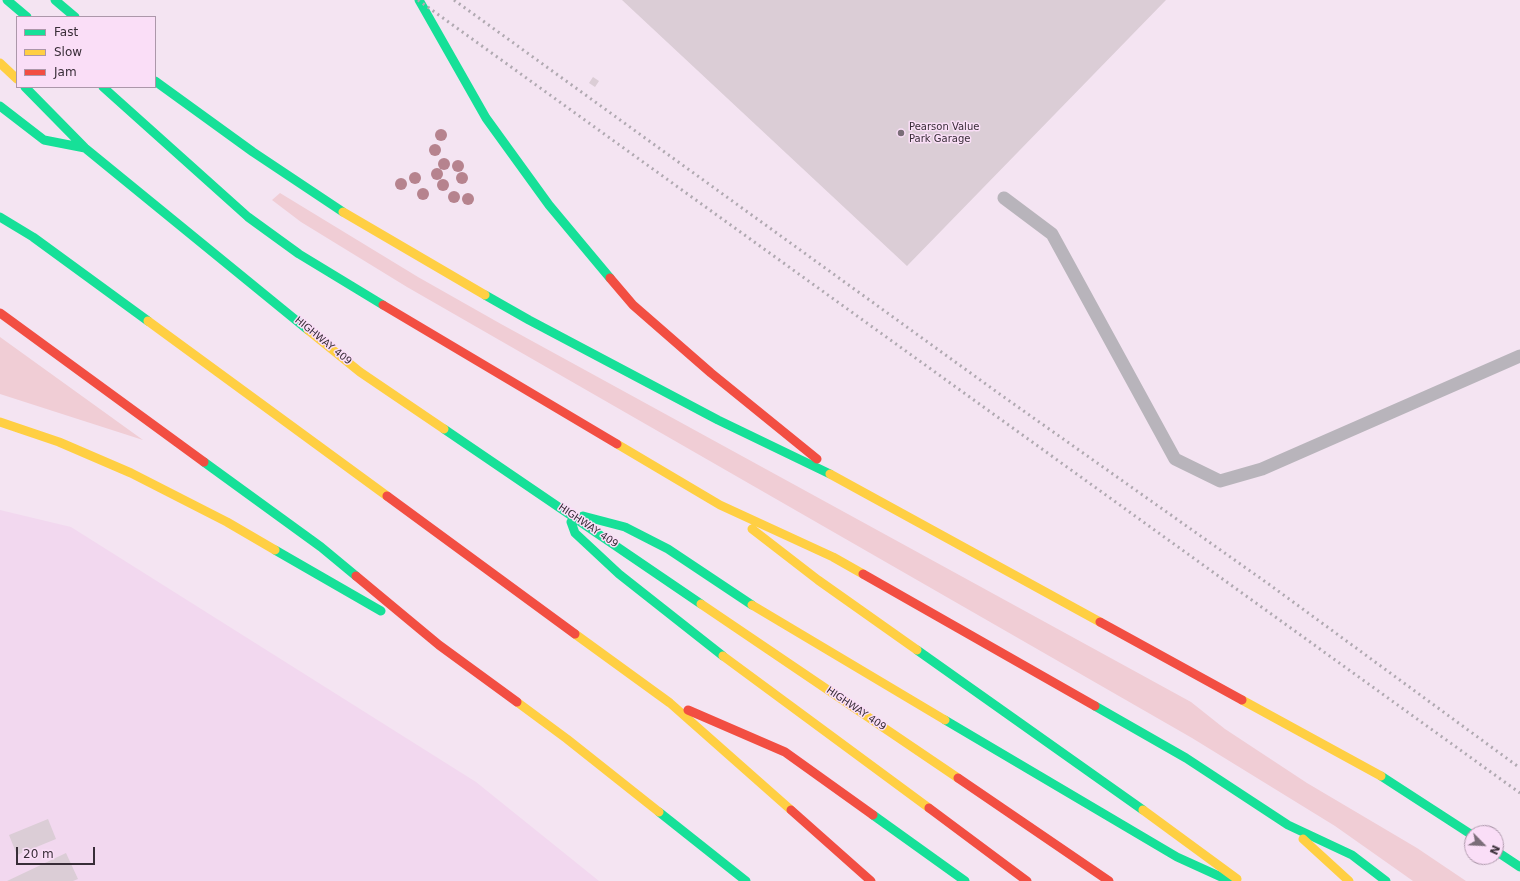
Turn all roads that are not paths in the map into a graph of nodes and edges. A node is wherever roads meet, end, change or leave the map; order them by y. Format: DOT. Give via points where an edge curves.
graph roads {
  1 [pos="7,0"];
  2 [pos="55,0"];
  3 [pos="419,0"];
  4 [pos="26,16"];
  5 [pos="74,16"];
  6 [pos="0,63"];
  7 [pos="16,78"];
  8 [pos="156,82"];
  9 [pos="26,88"];
  10 [pos="104,88"];
  11 [pos="0,106"];
  12 [pos="85,148"];
  13 [pos="1004,198"];
  14 [pos="0,208"];
  15 [pos="0,216"];
  16 [pos="33,237"];
  17 [pos="0,313"];
  18 [pos="1520,356"];
  19 [pos="0,422"];
  20 [pos="844,481"];
  21 [pos="720,505"];
  22 [pos="567,512"];
  23 [pos="439,645"];
  24 [pos="670,703"];
  25 [pos="1288,825"];
  26 [pos="1464,830"];
  27 [pos="1504,856"];
  28 [pos="1520,867"];
  29 [pos="746,881"];
  30 [pos="871,881"];
  31 [pos="965,881"];
  32 [pos="1027,881"];
  33 [pos="1109,881"];
  34 [pos="1230,881"];
  35 [pos="1239,881"];
  36 [pos="1349,881"];
  37 [pos="1386,881"];
  1 -- 4 [label="main road"];
  2 -- 5 [label="main road"];
  3 -- 20 [label="main road" via="486,118 549,205 633,305 711,373"];
  6 -- 7 [label="main road"];
  8 -- 20 [label="main road" via="253,152 362,224 615,367"];
  9 -- 12 [label="main road, HIGHWAY 409"];
  10 -- 21 [label="main road" via="248,217 299,254"];
  11 -- 12 [label="main road" via="44,140"];
  12 -- 22 [label="main road, HIGHWAY 409" via="360,372"];
  13 -- 18 [label="lane" via="1052,234 1175,459 1220,481 1262,469"];
  14 -- 16 [label="main road"];
  15 -- 16 [label="main road"];
  16 -- 24 [label="main road"];
  17 -- 23 [label="main road" via="321,547"];
  19 -- 23 [label="main road" via="59,442 131,473 227,522"];
  20 -- 26 [label="main road" via="1388,780"];
  21 -- 25 [label="main road" via="847,565 1186,758"];
  21 -- 35 [label="main road" via="818,580"];
  22 -- 32 [label="main road" via="575,533 619,574 695,635"];
  22 -- 33 [label="main road, HIGHWAY 409"];
  22 -- 34 [label="main road" via="625,527 668,549 770,617 847,663 1177,857"];
  23 -- 29 [label="main road" via="567,739"];
  24 -- 30 [label="main road"];
  24 -- 31 [label="main road" via="785,752"];
  25 -- 36 [label="main road"];
  25 -- 37 [label="main road" via="1352,855"];
  27 -- 28 [label="main road"];
}
